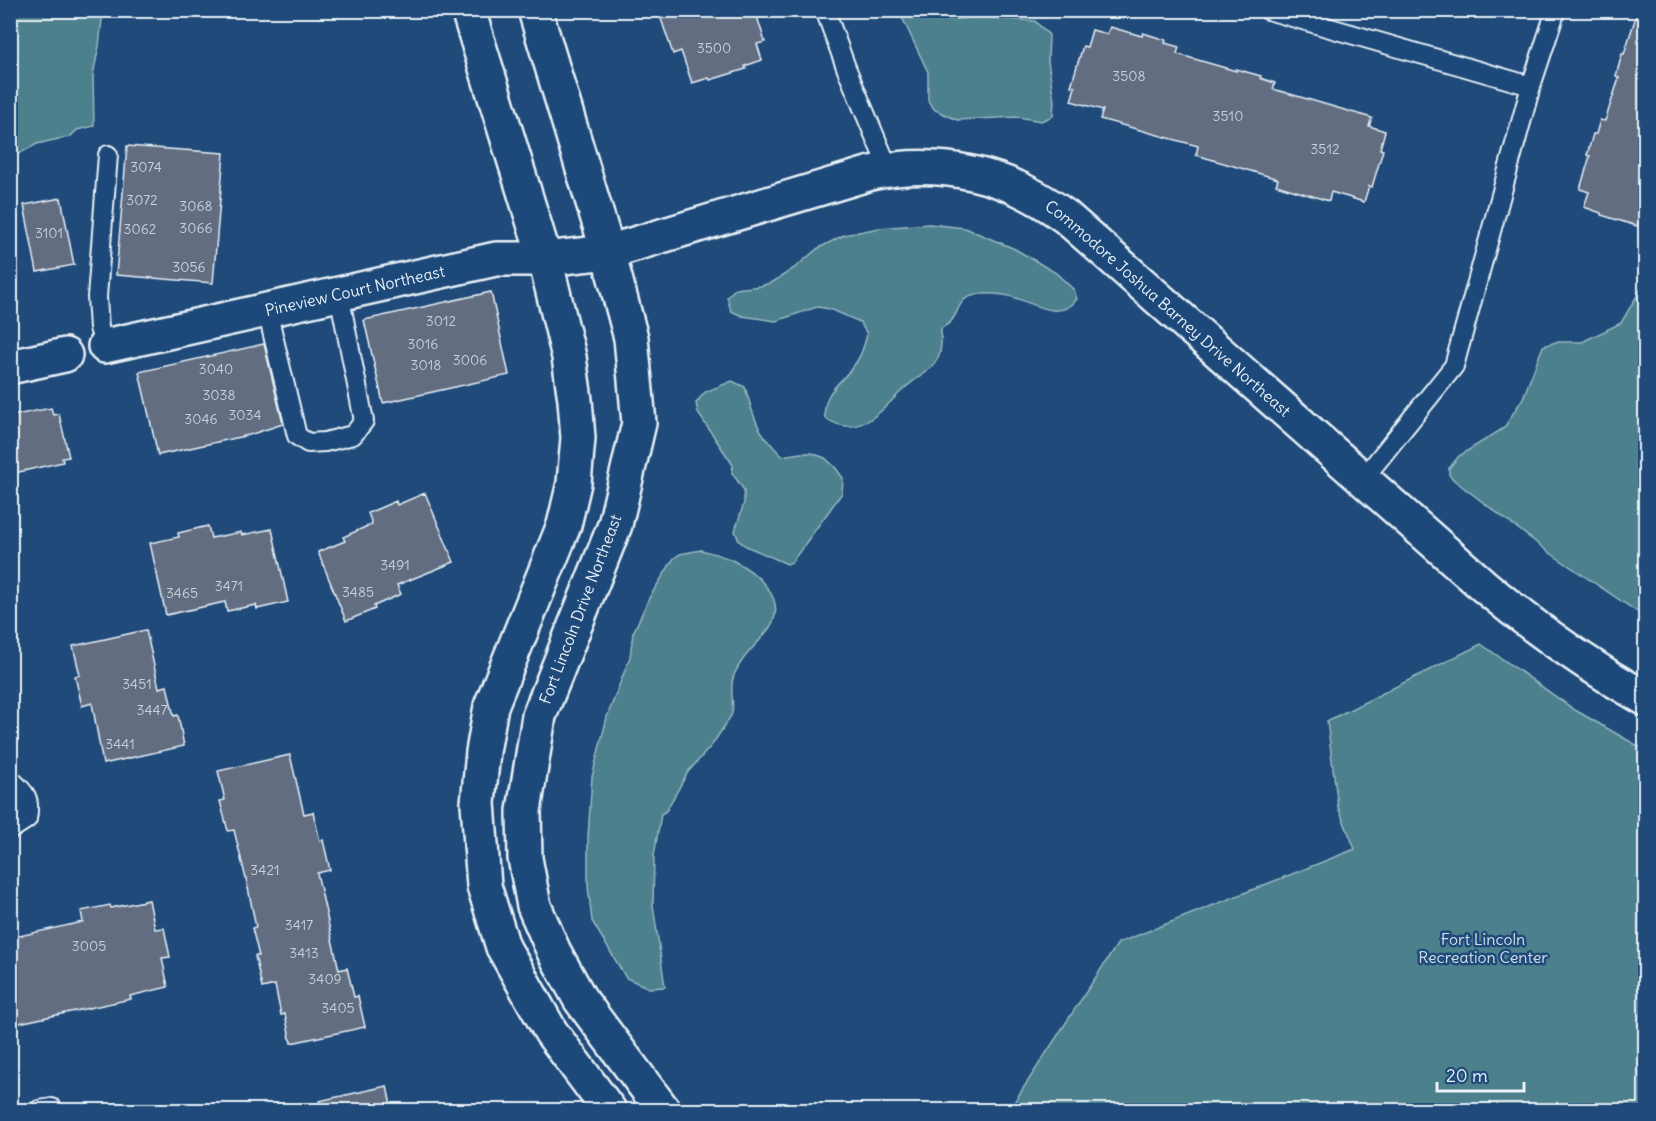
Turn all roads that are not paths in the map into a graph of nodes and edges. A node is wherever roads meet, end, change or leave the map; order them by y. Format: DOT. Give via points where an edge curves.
graph roads {
  1 [pos="468,10"];
  2 [pos="535,10"];
  3 [pos="825,10"];
  4 [pos="1268,10"];
  5 [pos="1556,10"];
  6 [pos="1531,86"];
  7 [pos="108,156"];
  8 [pos="889,170"];
  9 [pos="608,252"];
  10 [pos="545,259"];
  11 [pos="339,294"];
  12 [pos="267,310"];
  13 [pos="105,346"];
  14 [pos="65,355"];
  15 [pos="10,367"];
  16 [pos="1363,479"];
  17 [pos="1646,699"];
  18 [pos="10,779"];
  19 [pos="10,830"];
  20 [pos="39,1110"];
  21 [pos="52,1110"];
  22 [pos="609,1110"];
  23 [pos="663,1110"];
  1 -- 10 [label="street"];
  2 -- 9 [label="street, Fort Lincoln Drive Northeast"];
  3 -- 8 [label="lane"];
  4 -- 6 [label="lane"];
  5 -- 6 [label="lane"];
  6 -- 16 [label="lane" via="1454,366"];
  7 -- 13 [label="lane" via="97,297 99,328"];
  8 -- 9 [label="street, Commodore Joshua Barney Drive Northeast"];
  8 -- 16 [label="street, Commodore Joshua Barney Drive Northeast" via="931,167 970,172 999,180 1053,207"];
  9 -- 10 [label="street, Pineview Court Northeast"];
  9 -- 23 [label="street, Fort Lincoln Drive Northeast" via="631,338 639,423 615,525 539,716 524,811 525,858 534,906 564,971 580,999"];
  10 -- 11 [label="street, Pineview Court Northeast" via="496,259"];
  10 -- 22 [label="street" via="569,357 575,400 578,438 574,483 564,525 490,706 478,803 484,886 502,947 551,1032"];
  11 -- 12 [label="street, Pineview Court Northeast"];
  11 -- 12 [label="lane" via="363,421 353,435 325,442 308,443 297,436"];
  12 -- 13 [label="street, Pineview Court Northeast"];
  14 -- 15 [label="street"];
  16 -- 17 [label="street, Commodore Joshua Barney Drive Northeast" via="1528,622 1588,665"];
  18 -- 19 [label="lane" via="30,804 27,819"];
  20 -- 21 [label="lane"];
}
